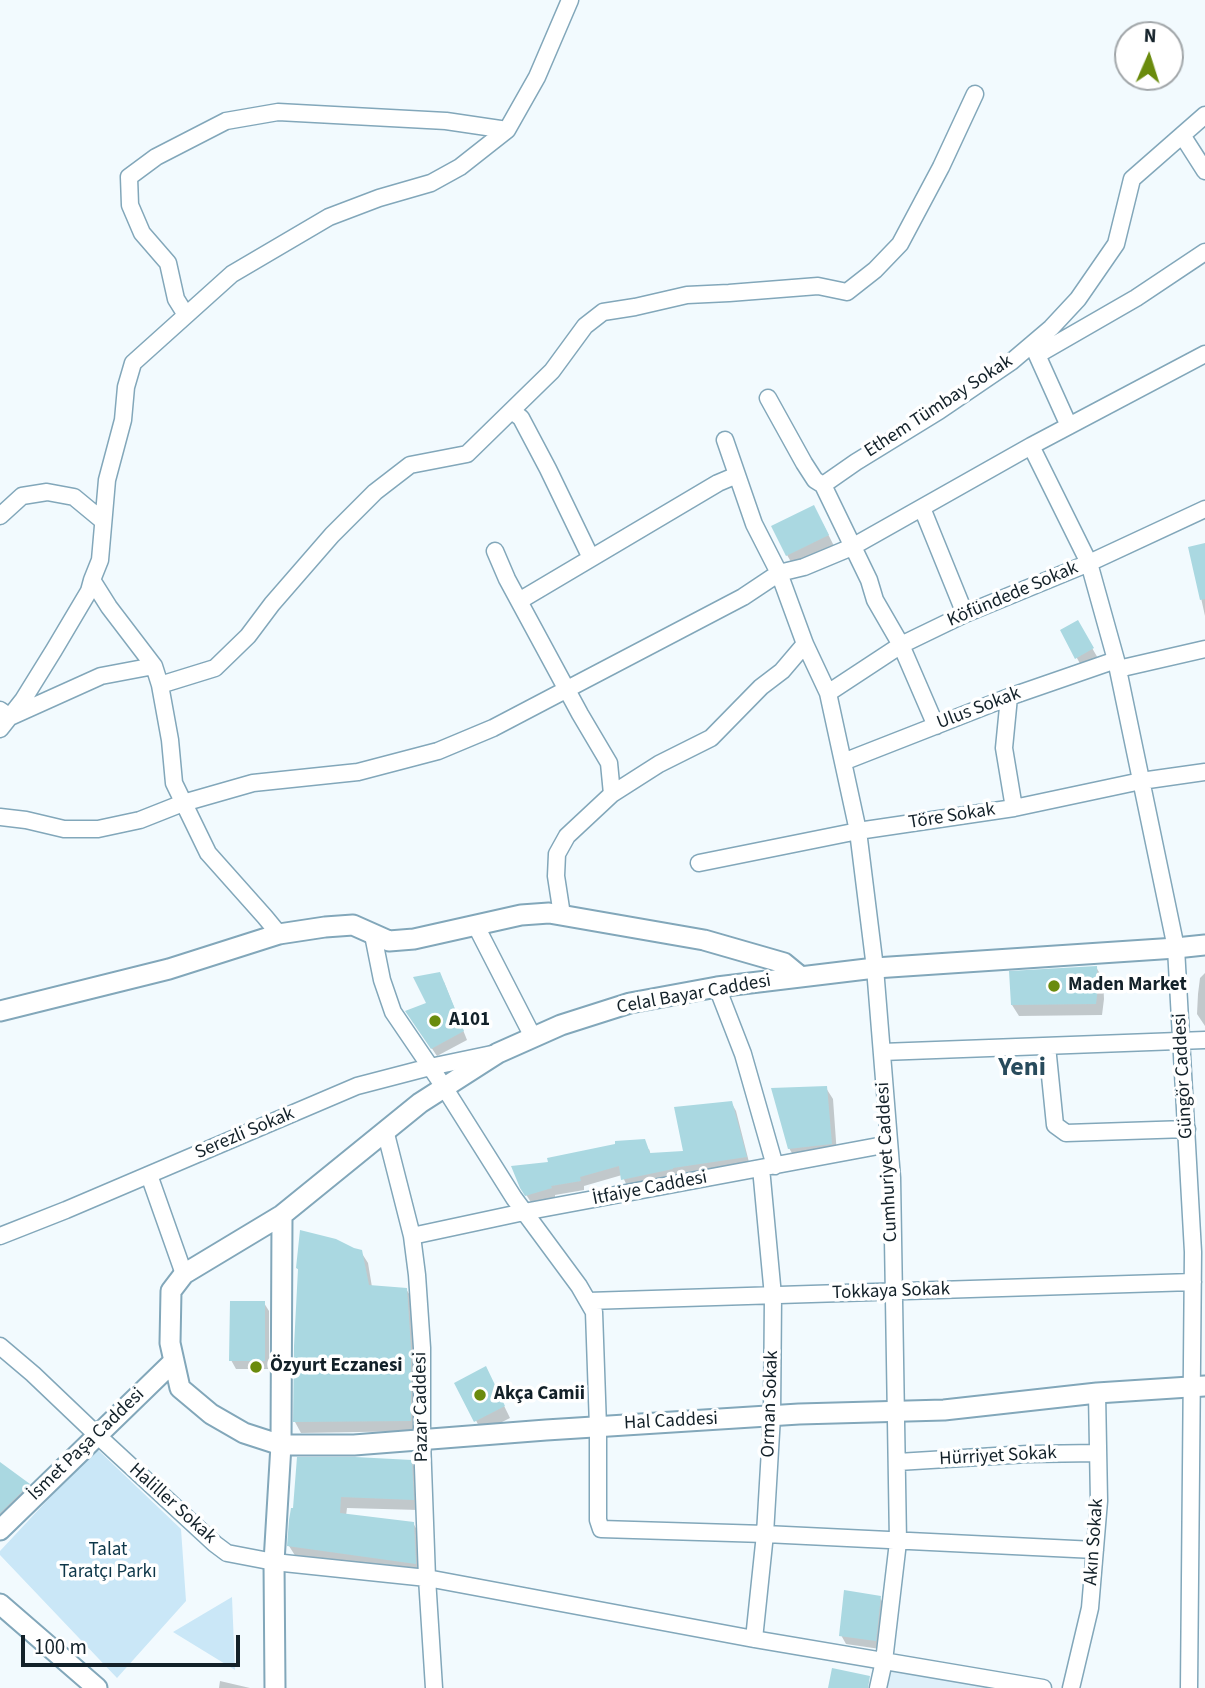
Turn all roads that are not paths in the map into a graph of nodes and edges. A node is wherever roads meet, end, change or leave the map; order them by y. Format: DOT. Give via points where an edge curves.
graph roads {
  1 [pos="570,0"];
  2 [pos="975,94"];
  3 [pos="1205,115"];
  4 [pos="507,130"];
  5 [pos="1182,135"];
  6 [pos="1205,171"];
  7 [pos="1205,252"];
  8 [pos="186,315"];
  9 [pos="1035,349"];
  10 [pos="1205,354"];
  11 [pos="768,398"];
  12 [pos="512,411"];
  13 [pos="1069,426"];
  14 [pos="725,440"];
  15 [pos="1031,446"];
  16 [pos="737,475"];
  17 [pos="823,485"];
  18 [pos="922,508"];
  19 [pos="1205,509"];
  20 [pos="0,516"];
  21 [pos="103,521"];
  22 [pos="852,547"];
  23 [pos="495,551"];
  24 [pos="591,558"];
  25 [pos="1089,563"];
  26 [pos="779,573"];
  27 [pos="92,580"];
  28 [pos="519,601"];
  29 [pos="965,614"];
  30 [pos="806,644"];
  31 [pos="901,645"];
  32 [pos="1205,649"];
  33 [pos="1117,665"];
  34 [pos="155,666"];
  35 [pos="160,685"];
  36 [pos="567,689"];
  37 [pos="828,693"];
  38 [pos="1009,697"];
  39 [pos="3,718"];
  40 [pos="936,726"];
  41 [pos="843,762"];
  42 [pos="1205,772"];
  43 [pos="1141,781"];
  44 [pos="612,794"];
  45 [pos="183,803"];
  46 [pos="1014,808"];
  47 [pos="0,817"];
  48 [pos="858,831"];
  49 [pos="699,863"];
  50 [pos="562,915"];
  51 [pos="476,926"];
  52 [pos="279,934"];
  53 [pos="373,935"];
  54 [pos="1205,945"];
  55 [pos="1176,948"];
  56 [pos="875,968"];
  57 [pos="801,977"];
  58 [pos="717,987"];
  59 [pos="0,1011"];
  60 [pos="533,1037"];
  61 [pos="1205,1040"];
  62 [pos="1181,1041"];
  63 [pos="1047,1046"];
  64 [pos="882,1052"];
  65 [pos="498,1053"];
  66 [pos="430,1067"];
  67 [pos="444,1087"];
  68 [pos="1187,1129"];
  69 [pos="385,1130"];
  70 [pos="889,1144"];
  71 [pos="768,1167"];
  72 [pos="149,1175"];
  73 [pos="524,1212"];
  74 [pos="282,1215"];
  75 [pos="0,1236"];
  76 [pos="412,1236"];
  77 [pos="184,1274"];
  78 [pos="1193,1282"];
  79 [pos="894,1292"];
  80 [pos="773,1296"];
  81 [pos="588,1301"];
  82 [pos="0,1346"];
  83 [pos="174,1361"];
  84 [pos="1199,1386"];
  85 [pos="1097,1393"];
  86 [pos="897,1411"];
  87 [pos="772,1416"];
  88 [pos="598,1427"];
  89 [pos="97,1435"];
  90 [pos="422,1440"];
  91 [pos="282,1445"];
  92 [pos="1098,1453"];
  93 [pos="898,1461"];
  94 [pos="0,1530"];
  95 [pos="765,1534"];
  96 [pos="898,1542"];
  97 [pos="1095,1550"];
  98 [pos="274,1562"];
  99 [pos="427,1578"];
  100 [pos="0,1605"];
  101 [pos="754,1639"];
  102 [pos="884,1661"];
  103 [pos="97,1688"];
  104 [pos="275,1688"];
  105 [pos="434,1688"];
  106 [pos="878,1688"];
  107 [pos="1043,1688"];
  108 [pos="1071,1688"];
  109 [pos="1189,1688"];
  1 -- 4 [label="street" via="537,77"];
  2 -- 12 [label="street" via="900,244 847,292 818,286 687,295 603,312 584,326 552,371"];
  3 -- 5 [label="street, Ethem Tümbay Sokak"];
  4 -- 8 [label="street" via="431,183 329,216 232,274"];
  4 -- 8 [label="street" via="446,121 278,112 226,121 156,158 129,177 130,205 142,233 169,263 176,299"];
  5 -- 6 [label="street"];
  5 -- 9 [label="street, Ethem Tümbay Sokak" via="1132,179 1116,244 1078,299"];
  7 -- 9 [label="street" via="1136,298"];
  8 -- 21 [label="street" via="133,363 107,480"];
  9 -- 13 [label="street"];
  9 -- 17 [label="street, Ethem Tümbay Sokak"];
  10 -- 13 [label="street"];
  11 -- 17 [label="street" via="804,463"];
  12 -- 24 [label="street" via="521,418 548,468"];
  12 -- 35 [label="street" via="467,454 410,465 375,492 215,668"];
  13 -- 15 [label="street"];
  14 -- 16 [label="street, Cumhuriyet Caddesi"];
  15 -- 18 [label="street"];
  15 -- 25 [label="street, Güngör Caddesi"];
  16 -- 24 [label="street"];
  16 -- 26 [label="street, Cumhuriyet Caddesi" via="754,524"];
  17 -- 22 [label="street"];
  18 -- 22 [label="street"];
  18 -- 29 [label="street"];
  19 -- 25 [label="street, Köfündede Sokak"];
  20 -- 21 [label="street" via="22,496 47,492 74,497"];
  21 -- 27 [label="street" via="100,560"];
  22 -- 26 [label="street"];
  22 -- 31 [label="street" via="874,600"];
  23 -- 28 [label="street"];
  24 -- 28 [label="street"];
  25 -- 29 [label="street, Köfündede Sokak"];
  25 -- 33 [label="street, Güngör Caddesi"];
  26 -- 30 [label="street, Cumhuriyet Caddesi"];
  26 -- 36 [label="street" via="743,597"];
  27 -- 34 [label="street"];
  27 -- 39 [label="street" via="23,700"];
  28 -- 36 [label="street"];
  29 -- 31 [label="street, Köfündede Sokak"];
  30 -- 37 [label="street, Cumhuriyet Caddesi"];
  30 -- 44 [label="street" via="711,738"];
  31 -- 37 [label="street, Köfündede Sokak"];
  31 -- 40 [label="street"];
  32 -- 33 [label="street, Ulus Sokak"];
  33 -- 38 [label="street, Ulus Sokak"];
  33 -- 43 [label="street, Güngör Caddesi"];
  34 -- 35 [label="street"];
  34 -- 39 [label="street" via="101,676"];
  35 -- 45 [label="street" via="174,783"];
  36 -- 44 [label="street" via="609,763"];
  36 -- 45 [label="street" via="494,728 438,751 358,772 253,783"];
  37 -- 41 [label="street, Cumhuriyet Caddesi"];
  38 -- 40 [label="street, Ulus Sokak"];
  38 -- 46 [label="street" via="1004,748"];
  40 -- 41 [label="street, Ulus Sokak"];
  41 -- 48 [label="street, Cumhuriyet Caddesi"];
  42 -- 43 [label="street, Töre Sokak"];
  43 -- 46 [label="street, Töre Sokak"];
  43 -- 55 [label="street, Güngör Caddesi"];
  44 -- 50 [label="street" via="567,836 557,854"];
  45 -- 47 [label="street" via="140,820 97,829 64,829"];
  45 -- 52 [label="street" via="208,853"];
  46 -- 48 [label="street, Töre Sokak"];
  48 -- 49 [label="street, Töre Sokak"];
  48 -- 56 [label="street, Cumhuriyet Caddesi"];
  50 -- 51 [label="street" via="521,915"];
  50 -- 57 [label="street" via="739,949 784,963"];
  51 -- 53 [label="street" via="414,939 389,941"];
  51 -- 60 [label="street"];
  52 -- 53 [label="street" via="352,925"];
  52 -- 59 [label="street" via="169,969"];
  53 -- 66 [label="street" via="393,1012"];
  54 -- 55 [label="street, Celal Bayar Caddesi"];
  55 -- 56 [label="street, Celal Bayar Caddesi"];
  55 -- 62 [label="street, Güngör Caddesi"];
  56 -- 57 [label="street, Celal Bayar Caddesi"];
  56 -- 64 [label="street, Cumhuriyet Caddesi"];
  57 -- 58 [label="street, Celal Bayar Caddesi"];
  58 -- 60 [label="street, Celal Bayar Caddesi" via="630,1003"];
  58 -- 71 [label="street, Orman Sokak" via="743,1054"];
  60 -- 65 [label="street, Celal Bayar Caddesi"];
  61 -- 62 [label="street"];
  62 -- 63 [label="street"];
  62 -- 68 [label="street, Güngör Caddesi"];
  63 -- 64 [label="street"];
  63 -- 68 [label="street" via="1055,1125 1066,1133"];
  64 -- 70 [label="street, Cumhuriyet Caddesi"];
  65 -- 66 [label="street, Serezli Sokak"];
  65 -- 67 [label="street, Celal Bayar Caddesi"];
  66 -- 67 [label="street"];
  66 -- 72 [label="street, Serezli Sokak" via="357,1086"];
  67 -- 69 [label="street, Celal Bayar Caddesi"];
  67 -- 73 [label="street"];
  68 -- 78 [label="street, Güngör Caddesi"];
  69 -- 74 [label="street, Celal Bayar Caddesi"];
  69 -- 76 [label="street, Pazar Caddesi"];
  70 -- 71 [label="street, İtfaiye Caddesi"];
  70 -- 79 [label="street, Cumhuriyet Caddesi"];
  71 -- 73 [label="street, İtfaiye Caddesi"];
  71 -- 80 [label="street, Orman Sokak"];
  72 -- 75 [label="street, Serezli Sokak"];
  72 -- 77 [label="street"];
  73 -- 76 [label="street, İtfaiye Caddesi"];
  73 -- 81 [label="street"];
  74 -- 77 [label="street, Celal Bayar Caddesi"];
  74 -- 91 [label="street"];
  76 -- 90 [label="street, Pazar Caddesi" via="422,1348"];
  77 -- 83 [label="street" via="171,1292"];
  78 -- 79 [label="street, Tokkaya Sokak"];
  78 -- 84 [label="street, Güngör Caddesi"];
  79 -- 80 [label="street, Tokkaya Sokak"];
  79 -- 86 [label="street, Cumhuriyet Caddesi"];
  80 -- 81 [label="street, Tokkaya Sokak"];
  80 -- 87 [label="street, Orman Sokak"];
  81 -- 88 [label="street" via="594,1312"];
  82 -- 89 [label="street, Haliller Sokak"];
  83 -- 89 [label="street, İsmet Paşa Caddesi"];
  83 -- 91 [label="street, Hal Caddesi" via="180,1388 211,1414 244,1433"];
  84 -- 85 [label="street, Hal Caddesi"];
  84 -- 109 [label="street, Güngör Caddesi"];
  85 -- 86 [label="street, Hal Caddesi"];
  85 -- 92 [label="street, Akın Sokak"];
  86 -- 87 [label="street, Hal Caddesi"];
  86 -- 93 [label="street, Cumhuriyet Caddesi"];
  87 -- 88 [label="street, Hal Caddesi"];
  87 -- 95 [label="street, Orman Sokak"];
  88 -- 90 [label="street, Hal Caddesi"];
  88 -- 95 [label="street" via="601,1529"];
  89 -- 94 [label="street, İsmet Paşa Caddesi"];
  89 -- 98 [label="street, Haliller Sokak" via="227,1553"];
  90 -- 91 [label="street, Hal Caddesi"];
  90 -- 99 [label="street, Pazar Caddesi"];
  91 -- 98 [label="street"];
  92 -- 93 [label="street, Hürriyet Sokak"];
  92 -- 97 [label="street, Akın Sokak"];
  93 -- 96 [label="street, Cumhuriyet Caddesi"];
  95 -- 96 [label="street"];
  95 -- 101 [label="street, Orman Sokak"];
  96 -- 97 [label="street"];
  96 -- 102 [label="street, Cumhuriyet Caddesi"];
  97 -- 108 [label="street, Akın Sokak" via="1090,1608"];
  98 -- 99 [label="street, Haliller Sokak"];
  98 -- 104 [label="street"];
  99 -- 101 [label="street, Haliller Sokak"];
  99 -- 105 [label="street, Pazar Caddesi"];
  100 -- 103 [label="street"];
  101 -- 102 [label="street, Haliller Sokak"];
  102 -- 106 [label="street, Cumhuriyet Caddesi"];
  102 -- 107 [label="street, Haliller Sokak"];
}
